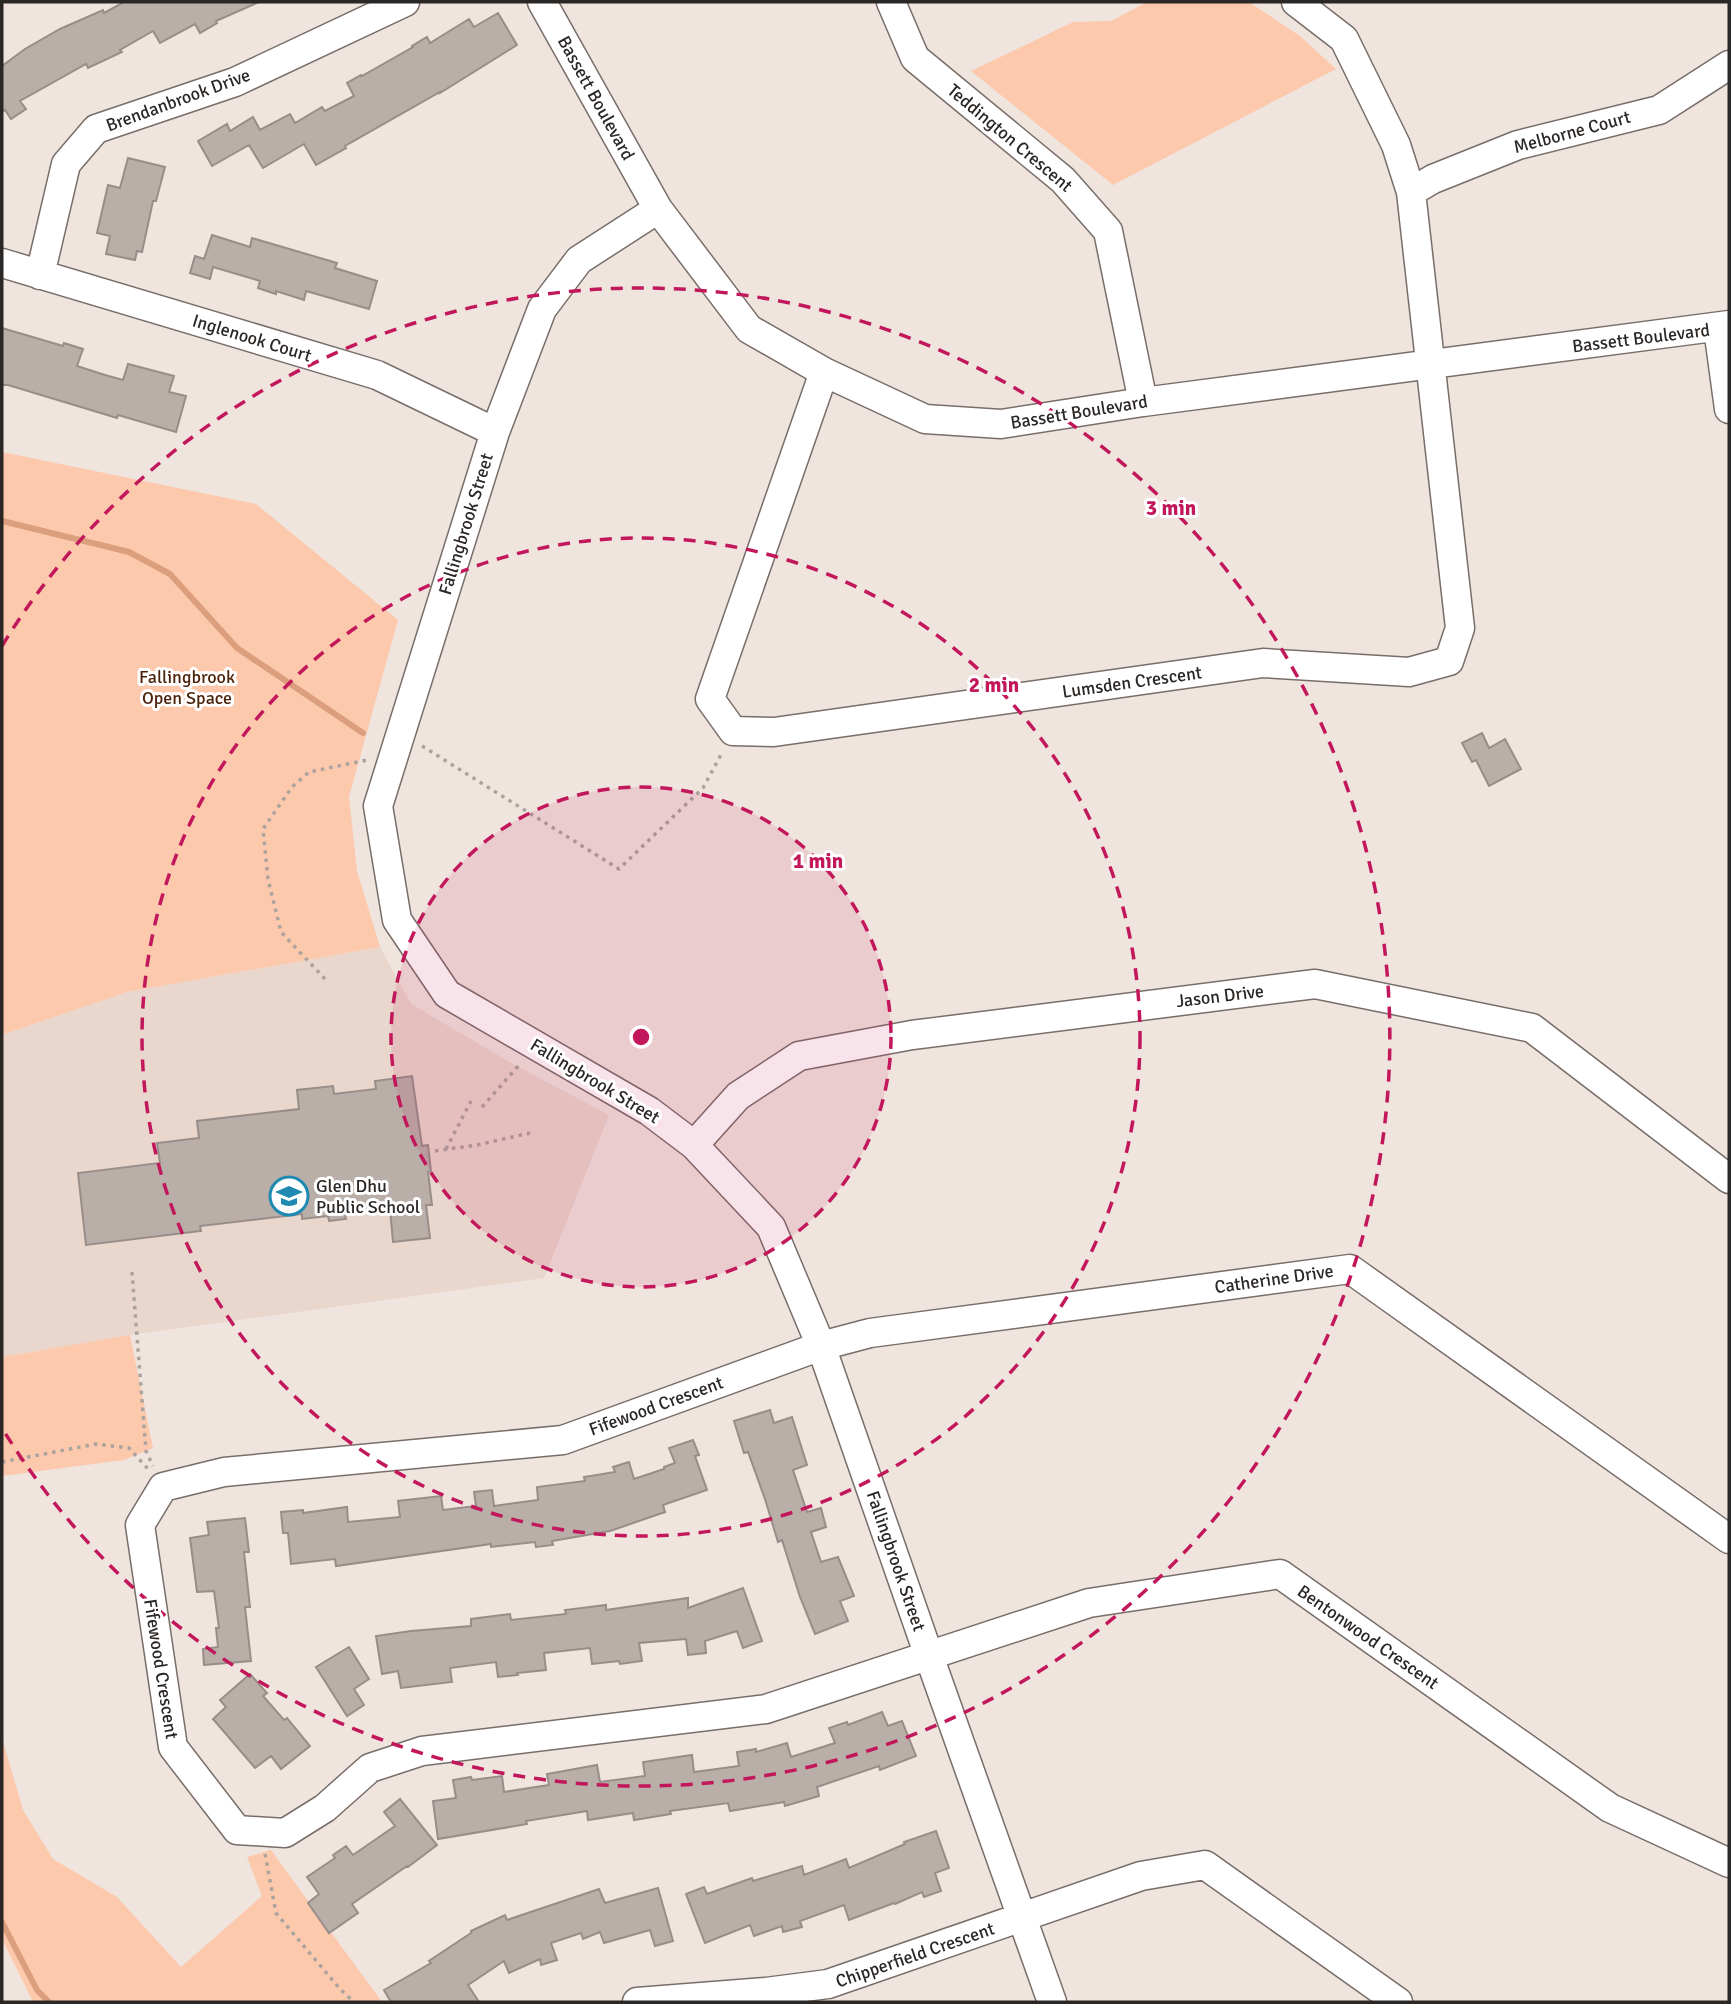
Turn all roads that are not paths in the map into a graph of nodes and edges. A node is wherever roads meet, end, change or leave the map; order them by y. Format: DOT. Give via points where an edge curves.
graph roads {
  1 [pos="405,2"];
  2 [pos="542,2"];
  3 [pos="891,2"];
  4 [pos="1307,6"];
  5 [pos="1729,65"];
  6 [pos="1411,192"];
  7 [pos="658,208"];
  8 [pos="2,263"];
  9 [pos="40,275"];
  10 [pos="1723,327"];
  11 [pos="1431,364"];
  12 [pos="824,372"];
  13 [pos="1143,402"];
  14 [pos="1729,409"];
  15 [pos="495,432"];
  16 [pos="694,1145"];
  17 [pos="1729,1179"];
  18 [pos="821,1346"];
  19 [pos="1729,1539"];
  20 [pos="929,1656"];
  21 [pos="1729,1863"];
  22 [pos="1023,1917"];
  23 [pos="766,1997"];
  24 [pos="638,2002"];
  25 [pos="1052,2002"];
  26 [pos="1398,2002"];
  1 -- 9 [label="street, Brendanbrook Drive" via="234,82 96,129 66,164"];
  2 -- 7 [label="street, Bassett Boulevard"];
  3 -- 13 [label="street, Teddington Crescent" via="915,58 1063,180 1108,231"];
  4 -- 6 [label="street" via="1344,39 1395,145"];
  5 -- 6 [label="street, Melborne Court" via="1659,110 1518,145"];
  6 -- 11 [label="street"];
  7 -- 12 [label="street, Bassett Boulevard" via="749,328"];
  7 -- 15 [label="street, Fallingbrook Street" via="579,260 542,309"];
  8 -- 9 [label="street, Inglenook Court"];
  9 -- 15 [label="street, Inglenook Court" via="377,375"];
  10 -- 11 [label="street, Bassett Boulevard"];
  10 -- 14 [label="street"];
  11 -- 12 [label="street, Lumsden Crescent" via="1460,628 1448,661 1409,673 1263,663 774,732 733,731 710,699"];
  11 -- 13 [label="street, Bassett Boulevard"];
  12 -- 13 [label="street, Bassett Boulevard" via="925,419 1001,424"];
  15 -- 16 [label="street, Fallingbrook Street" via="378,806 397,920 447,994 649,1111"];
  16 -- 17 [label="street, Jason Drive" via="738,1096 799,1056 912,1035 1315,984 1532,1028"];
  16 -- 18 [label="street, Fallingbrook Street" via="771,1227"];
  18 -- 19 [label="street, Catherine Drive" via="870,1333 1350,1269"];
  18 -- 20 [label="street, Fallingbrook Street"];
  18 -- 20 [label="street, Fifewood Crescent" via="563,1440 224,1472 163,1487 140,1525 173,1747 237,1829 285,1833 326,1808 370,1768 422,1751 766,1709"];
  20 -- 21 [label="street, Bentonwood Crescent" via="1089,1603 1280,1574 1610,1808"];
  20 -- 22 [label="street, Fallingbrook Street"];
  22 -- 23 [label="street, Chipperfield Crescent" via="828,1984"];
  22 -- 25 [label="street, Fallingbrook Street"];
  22 -- 26 [label="street" via="1141,1876 1205,1865"];
  23 -- 24 [label="street, Chipperfield Crescent"];
}
